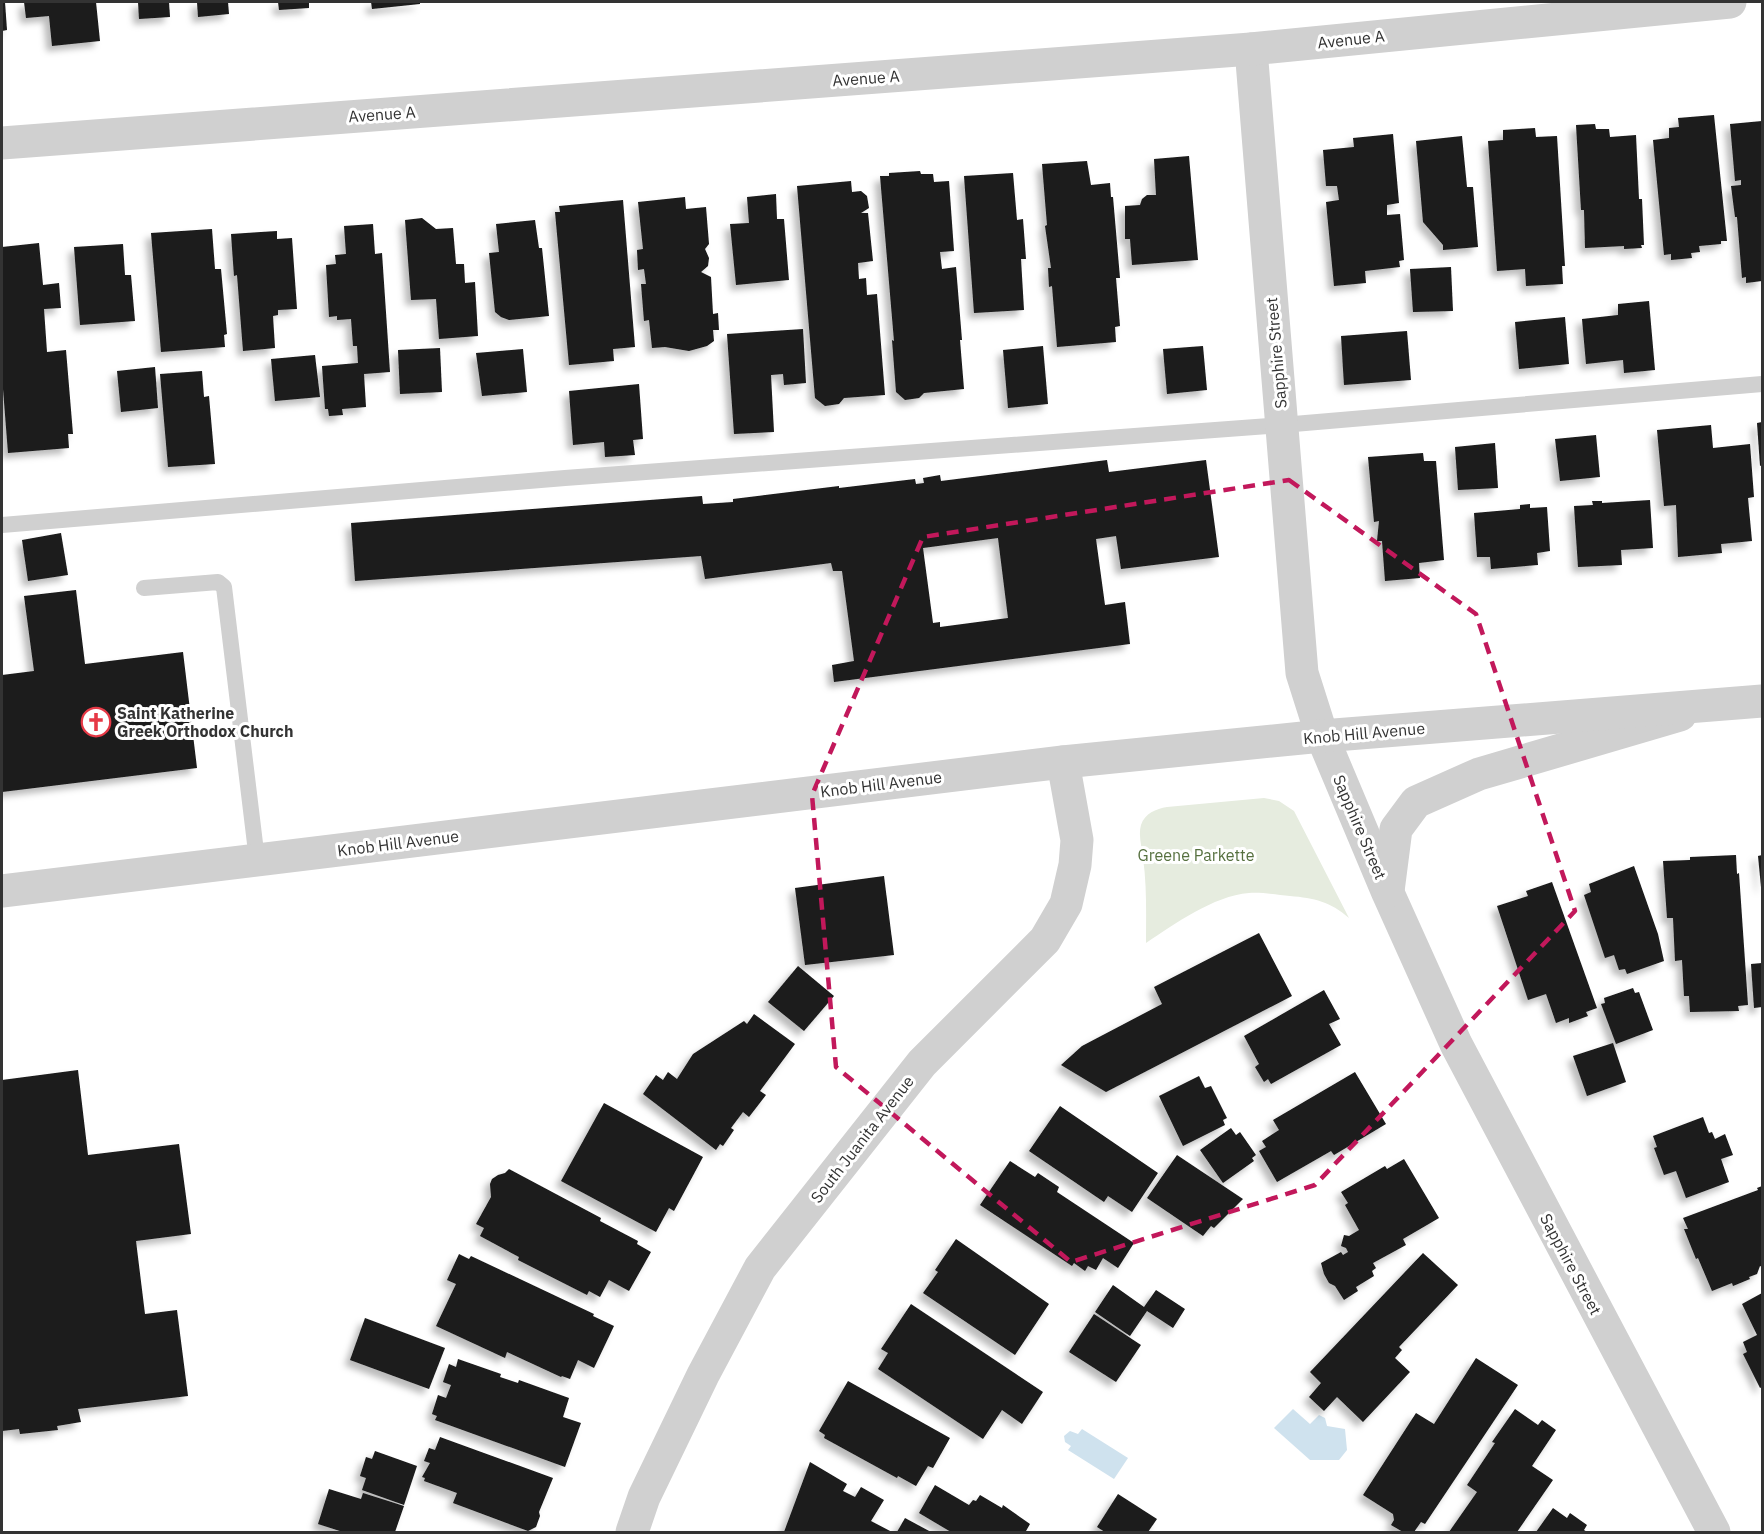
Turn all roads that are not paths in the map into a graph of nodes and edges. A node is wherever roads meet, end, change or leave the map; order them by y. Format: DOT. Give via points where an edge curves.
graph roads {
  1 [pos="1730,2"];
  2 [pos="1251,49"];
  3 [pos="2,143"];
  4 [pos="1762,384"];
  5 [pos="1282,425"];
  6 [pos="2,525"];
  7 [pos="144,588"];
  8 [pos="1762,701"];
  9 [pos="1715,705"];
  10 [pos="1322,736"];
  11 [pos="1063,762"];
  12 [pos="257,860"];
  13 [pos="2,891"];
  14 [pos="1388,892"];
  15 [pos="632,1533"];
  16 [pos="1714,1533"];
  1 -- 2 [label="street, Avenue A"];
  2 -- 3 [label="street, Avenue A"];
  2 -- 5 [label="street, Sapphire Street"];
  4 -- 5 [label="lane"];
  5 -- 6 [label="lane"];
  5 -- 10 [label="street, Sapphire Street" via="1302,673"];
  7 -- 12 [label="lane" via="218,582 224,587"];
  8 -- 9 [label="street, Knob Hill Avenue"];
  9 -- 10 [label="street, Knob Hill Avenue"];
  9 -- 14 [label="street" via="1479,774 1416,802 1396,829"];
  10 -- 11 [label="street, Knob Hill Avenue"];
  10 -- 14 [label="street, Sapphire Street"];
  11 -- 12 [label="street, Knob Hill Avenue"];
  11 -- 15 [label="street, South Juanita Avenue" via="1077,840 1075,865 1066,904 1046,940 922,1063 760,1268 644,1497"];
  12 -- 13 [label="street, Knob Hill Avenue"];
  14 -- 16 [label="street, Sapphire Street" via="1456,1044"];
}
